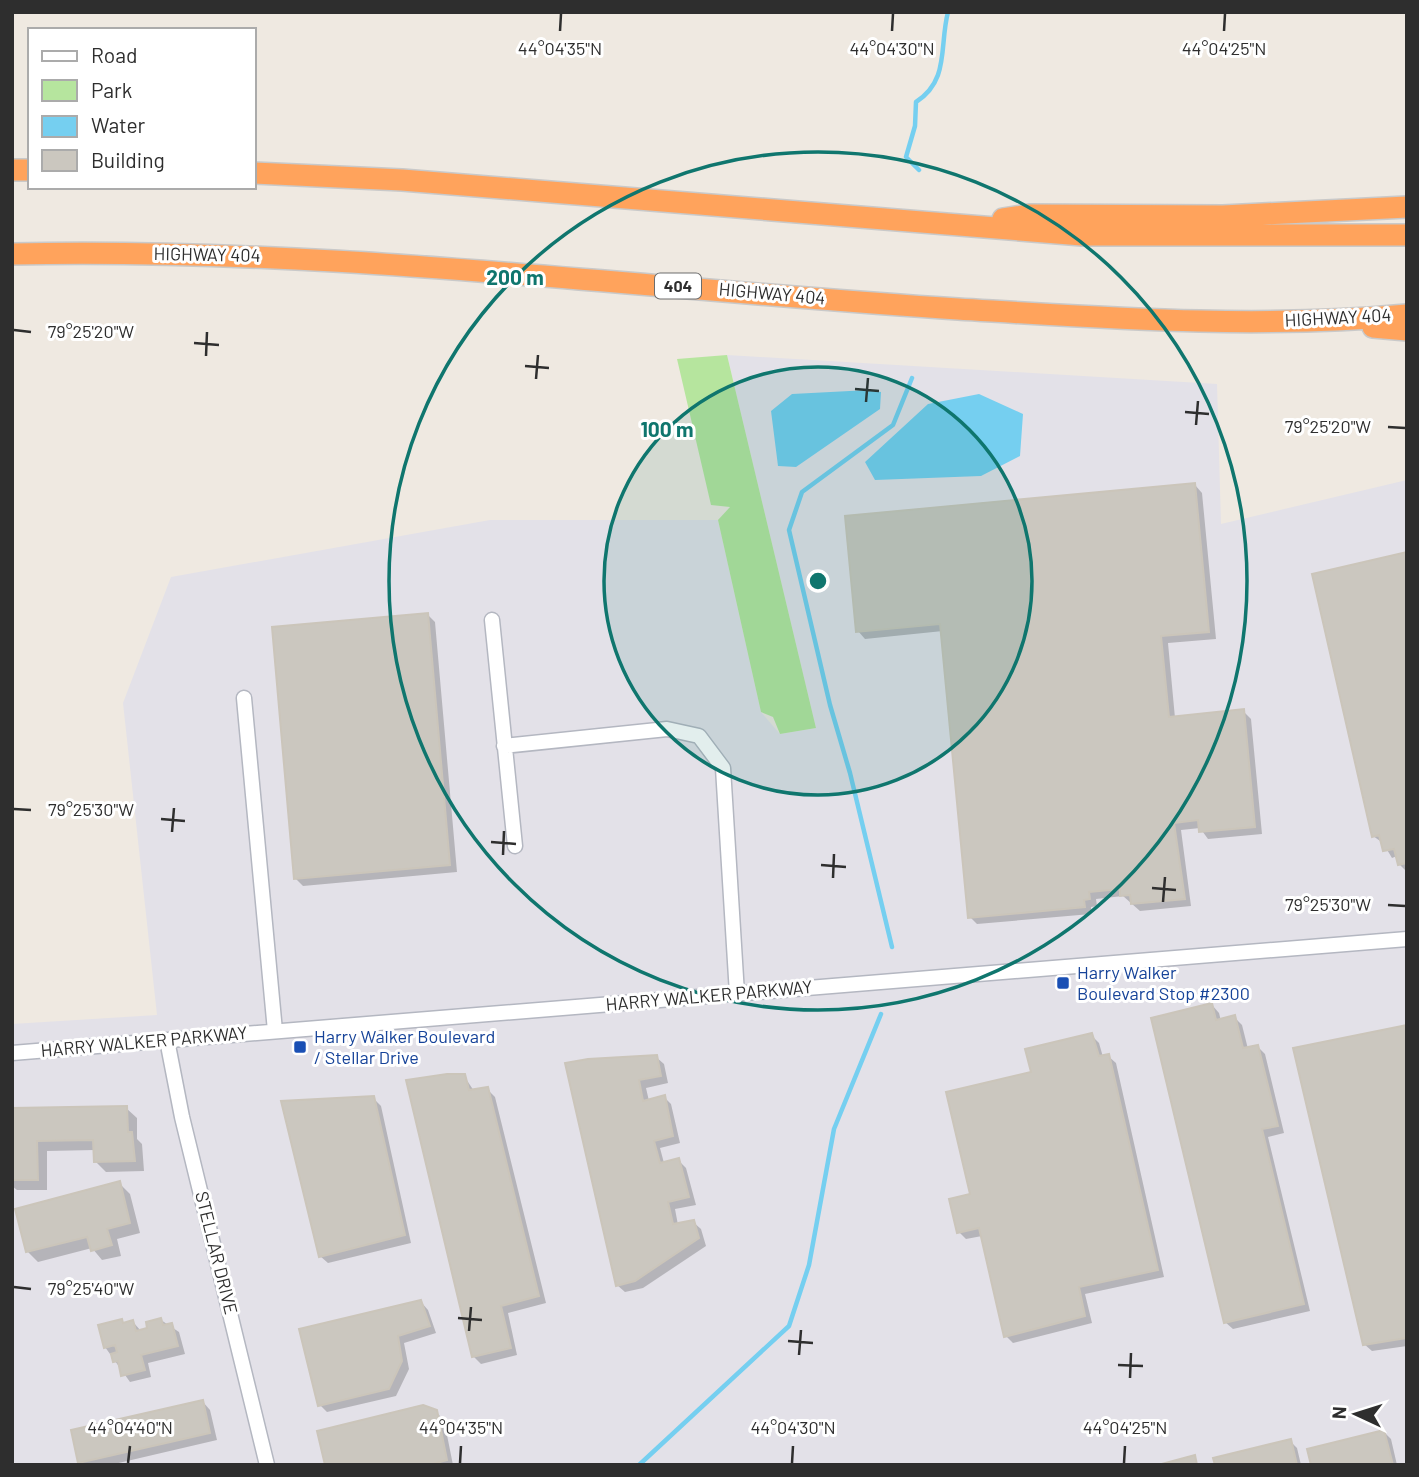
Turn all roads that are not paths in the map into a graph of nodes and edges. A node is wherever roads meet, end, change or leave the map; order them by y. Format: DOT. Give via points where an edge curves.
graph roads {
  1 [pos="256,173"];
  2 [pos="1407,207"];
  3 [pos="966,225"];
  4 [pos="1407,235"];
  5 [pos="12,254"];
  6 [pos="1407,315"];
  7 [pos="1344,321"];
  8 [pos="1407,330"];
  9 [pos="492,620"];
  10 [pos="244,698"];
  11 [pos="505,746"];
  12 [pos="515,846"];
  13 [pos="1407,939"];
  14 [pos="737,994"];
  15 [pos="275,1031"];
  16 [pos="167,1040"];
  17 [pos="12,1053"];
  18 [pos="267,1465"];
  1 -- 3 [label="highway" via="402,180"];
  2 -- 3 [label="highway" via="1223,216 1029,215"];
  3 -- 4 [label="highway" via="1082,235"];
  5 -- 7 [label="highway, HIGHWAY 404 / 404" via="229,255 409,263 1103,318"];
  6 -- 7 [label="highway, HIGHWAY 404 / 404"];
  7 -- 8 [label="highway"];
  9 -- 11 [label="street"];
  10 -- 15 [label="street"];
  11 -- 12 [label="street"];
  11 -- 14 [label="street" via="667,729 699,736 723,768"];
  13 -- 14 [label="street, HARRY WALKER PARKWAY"];
  14 -- 15 [label="street, HARRY WALKER PARKWAY"];
  15 -- 16 [label="street, HARRY WALKER PARKWAY"];
  16 -- 17 [label="street, HARRY WALKER PARKWAY"];
  16 -- 18 [label="street, STELLAR DRIVE"];
}
